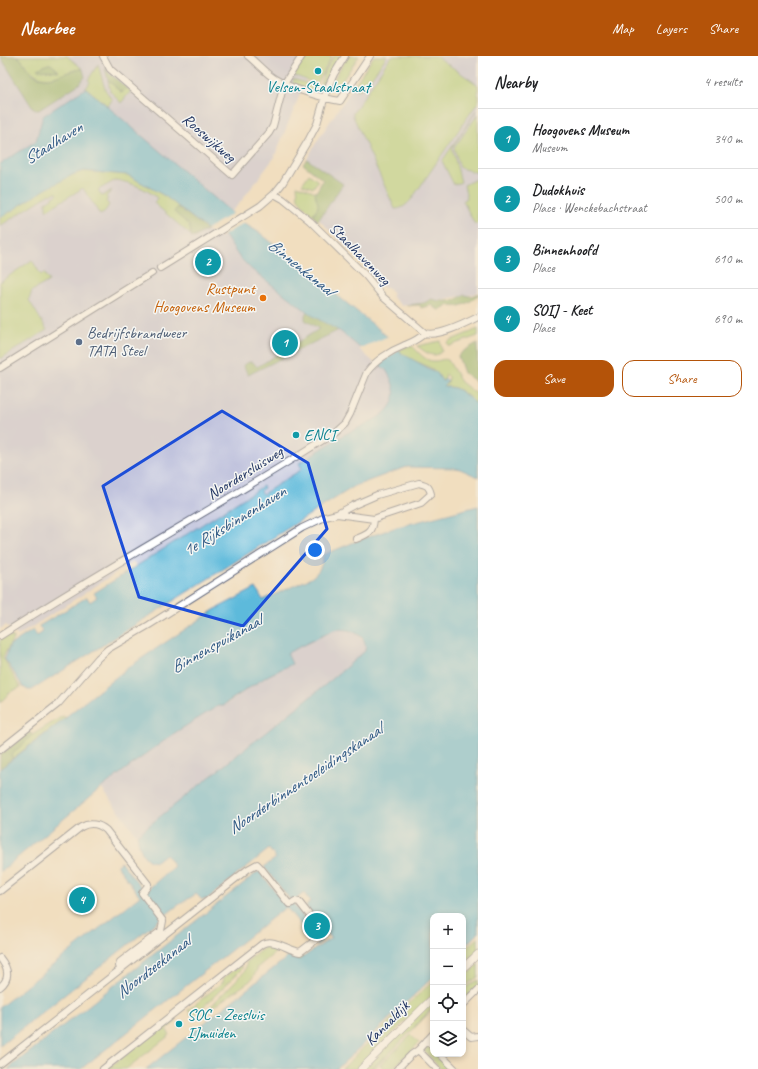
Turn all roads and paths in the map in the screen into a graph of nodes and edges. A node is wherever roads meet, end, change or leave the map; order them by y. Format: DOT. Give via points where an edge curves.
graph roads {
  1 [pos="103,56"];
  2 [pos="248,56"];
  3 [pos="302,56"];
  4 [pos="345,56"];
  5 [pos="370,56"];
  6 [pos="284,84"];
  7 [pos="325,98"];
  8 [pos="274,194"];
  9 [pos="160,268"];
  10 [pos="152,273"];
  11 [pos="478,317"];
  12 [pos="425,333"];
  13 [pos="0,368"];
  14 [pos="337,514"];
  15 [pos="374,519"];
  16 [pos="356,539"];
  17 [pos="0,636"];
  18 [pos="0,750"];
  19 [pos="0,891"];
  20 [pos="478,954"];
  21 [pos="0,958"];
  22 [pos="466,965"];
  23 [pos="121,969"];
  24 [pos="0,987"];
  25 [pos="478,990"];
  26 [pos="430,1001"];
  27 [pos="466,1002"];
  28 [pos="466,1033"];
  29 [pos="478,1036"];
  30 [pos="430,1037"];
  31 [pos="425,1042"];
  32 [pos="430,1045"];
  33 [pos="418,1050"];
  34 [pos="411,1055"];
  35 [pos="443,1057"];
  36 [pos="0,1064"];
  37 [pos="103,1069"];
  38 [pos="361,1069"];
  39 [pos="396,1069"];
  40 [pos="437,1069"];
  41 [pos="454,1069"];
  1 -- 6 [label="street, Rooswijkweg" via="110,69 232,175 269,133"];
  2 -- 6 [label="street" via="273,78"];
  3 -- 6 [label="street, Rooswijkweg"];
  4 -- 7 [label="street" via="334,74"];
  5 -- 7 [label="street" via="340,101"];
  6 -- 7 [label="street"];
  7 -- 8 [label="street" via="317,124"];
  8 -- 9 [label="street" via="260,206"];
  8 -- 12 [label="street, Staalhavenweg" via="310,221 366,276 383,297"];
  10 -- 13 [label="street"];
  11 -- 12 [label="street, Noordersluisweg" via="444,331"];
  12 -- 17 [label="street, Noordersluisweg" via="416,341 404,345 374,364 367,372 345,423 334,433 218,505 91,578"];
  14 -- 15 [label="street"];
  14 -- 15 [label="street" via="377,495 419,483 430,488 431,494 421,503"];
  14 -- 18 [label="street" via="302,528 108,649 58,704"];
  15 -- 16 [label="street" via="370,533"];
  19 -- 23 [label="street" via="78,828 95,824 101,826 148,884 142,893 163,919 161,931 120,962"];
  20 -- 22 [label="main road"];
  21 -- 24 [label="street" via="8,977"];
  23 -- 36 [label="street"];
  23 -- 37 [label="street" via="257,864 289,904 297,901 301,904 323,933 300,952 272,942 262,944"];
  25 -- 27 [label="street"];
  26 -- 38 [label="main road, Kanaaldijk"];
  28 -- 29 [label="street" via="471,1037"];
  30 -- 31 [label="street"];
  31 -- 32 [label="street"];
  31 -- 33 [label="street"];
  31 -- 34 [label="street"];
  33 -- 34 [label="street"];
  33 -- 40 [label="street"];
  34 -- 39 [label="street"];
  35 -- 41 [label="street"];
}
